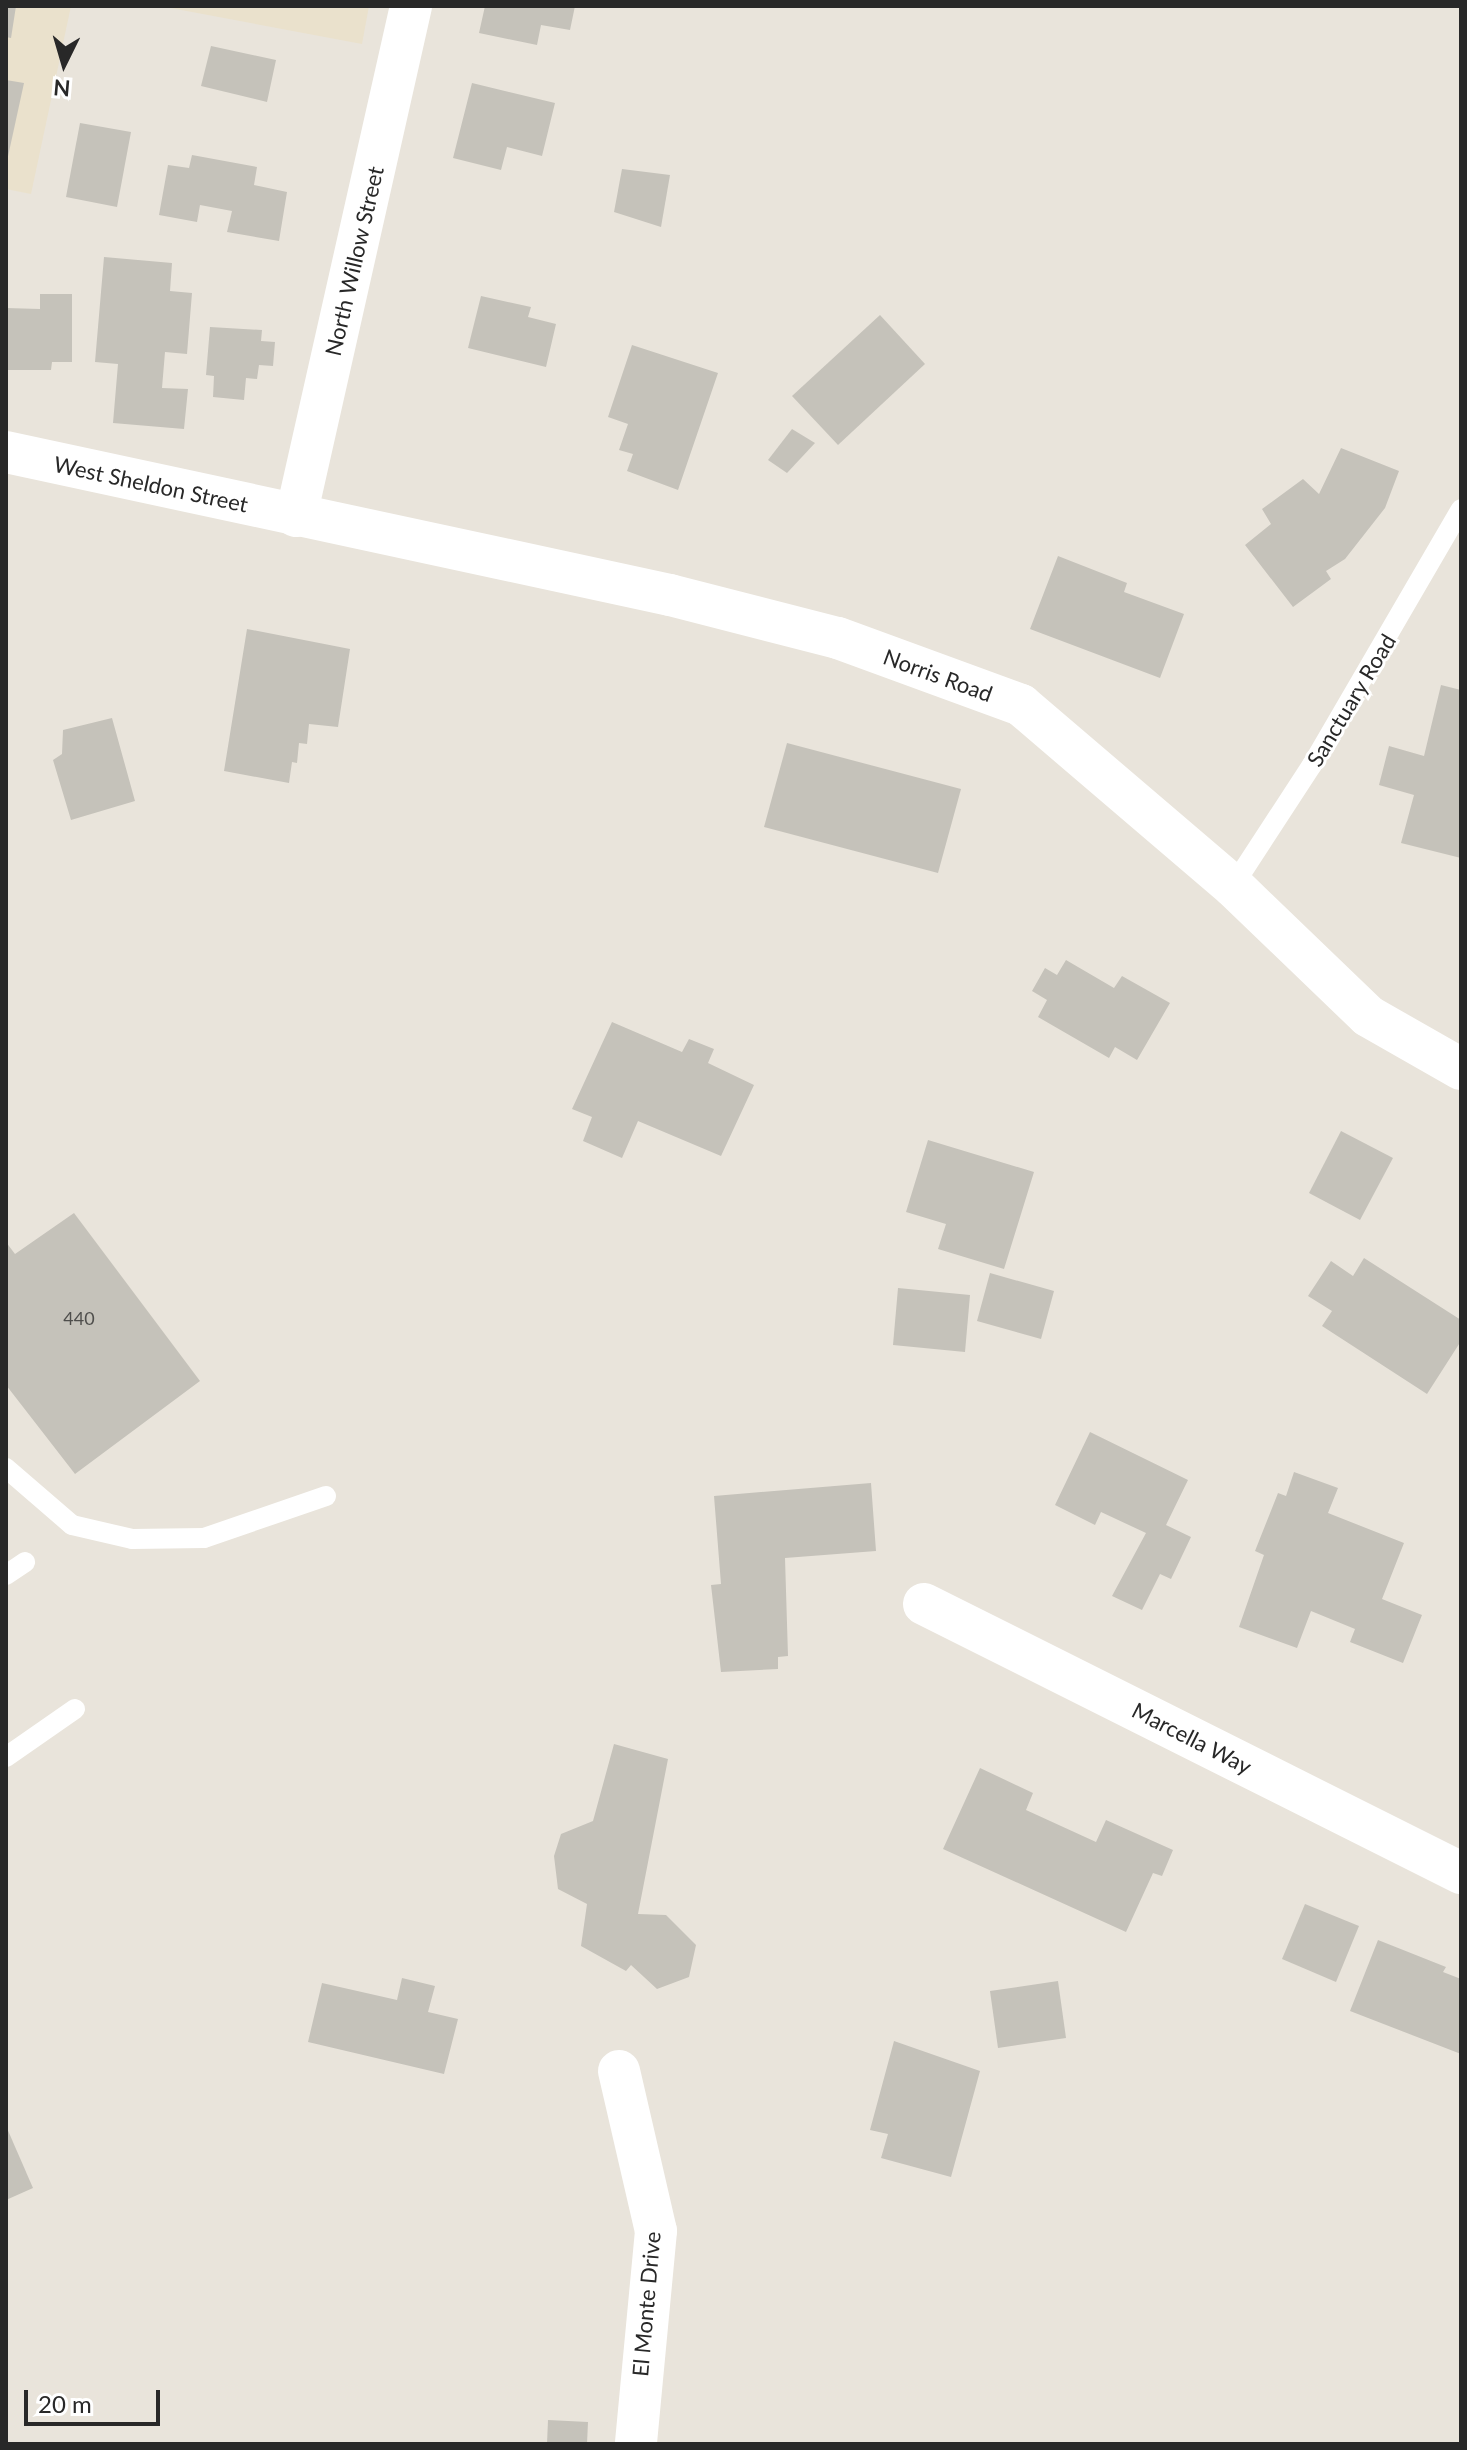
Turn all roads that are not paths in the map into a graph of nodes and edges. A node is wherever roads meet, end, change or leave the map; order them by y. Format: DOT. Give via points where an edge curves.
graph roads {
  1 [pos="411,6"];
  2 [pos="6,452"];
  3 [pos="1461,509"];
  4 [pos="296,516"];
  5 [pos="1233,886"];
  6 [pos="1461,1069"];
  7 [pos="6,1468"];
  8 [pos="326,1496"];
  9 [pos="25,1562"];
  10 [pos="6,1575"];
  11 [pos="924,1604"];
  12 [pos="75,1709"];
  13 [pos="6,1757"];
  14 [pos="1461,1873"];
  15 [pos="619,2071"];
  16 [pos="636,2444"];
  1 -- 4 [label="street, North Willow Street"];
  2 -- 4 [label="street, West Sheldon Street"];
  3 -- 5 [label="lane, Sanctuary Road" via="1312,765"];
  4 -- 5 [label="street, Norris Road" via="670,595 808,630 1021,705"];
  5 -- 6 [label="street, Norris Road" via="1368,1016"];
  7 -- 8 [label="lane" via="72,1525 132,1539 204,1538"];
  9 -- 10 [label="lane"];
  11 -- 14 [label="street, Marcella Way"];
  12 -- 13 [label="lane"];
  15 -- 16 [label="street, El Monte Drive" via="656,2231"];
}
